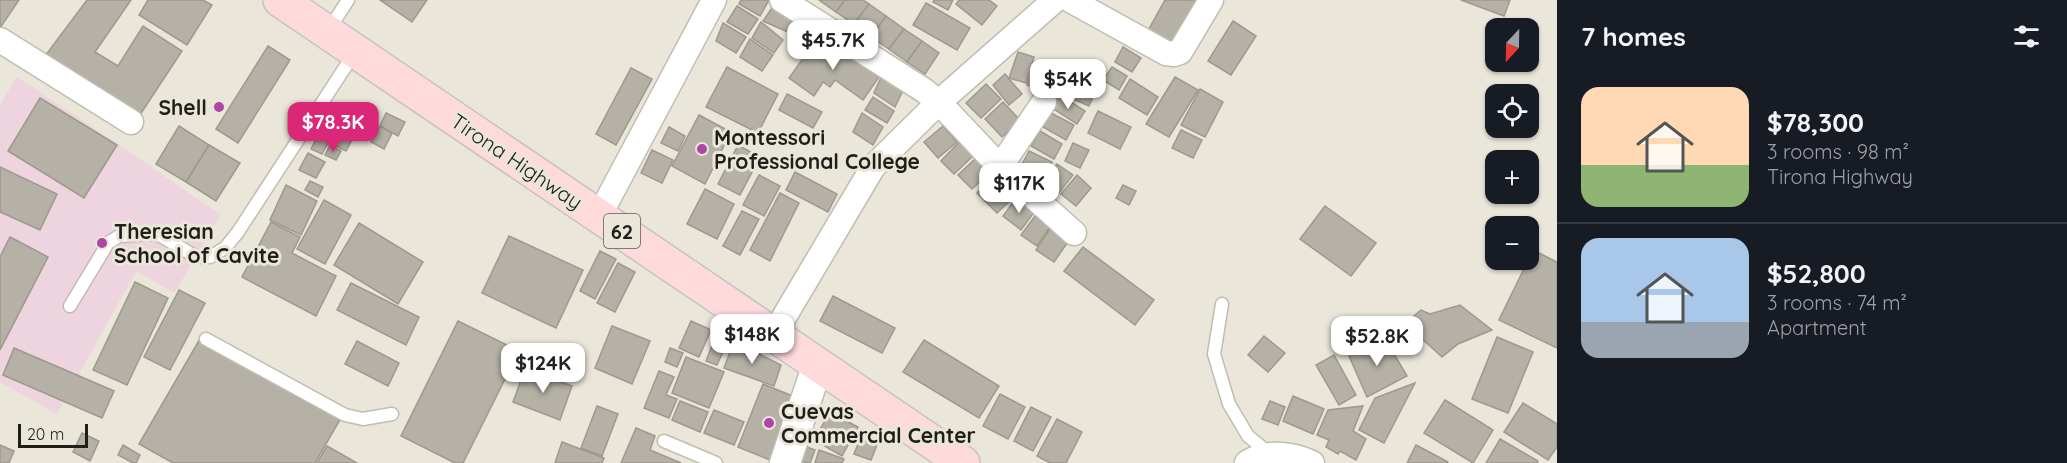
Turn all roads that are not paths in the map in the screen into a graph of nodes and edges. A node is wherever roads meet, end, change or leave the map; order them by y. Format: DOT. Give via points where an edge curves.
graph roads {
  1 [pos="280,0"];
  2 [pos="348,0"];
  3 [pos="714,0"];
  4 [pos="782,0"];
  5 [pos="1055,0"];
  6 [pos="1070,0"];
  7 [pos="1211,0"];
  8 [pos="327,32"];
  9 [pos="0,40"];
  10 [pos="356,51"];
  11 [pos="1044,102"];
  12 [pos="938,103"];
  13 [pos="131,122"];
  14 [pos="1000,167"];
  15 [pos="598,216"];
  16 [pos="1074,232"];
  17 [pos="1222,304"];
  18 [pos="70,306"];
  19 [pos="774,334"];
  20 [pos="206,339"];
  21 [pos="818,364"];
  22 [pos="393,414"];
  23 [pos="664,441"];
  24 [pos="1271,455"];
  25 [pos="716,463"];
  26 [pos="785,463"];
  27 [pos="963,463"];
  28 [pos="1248,463"];
  29 [pos="1312,463"];
  1 -- 8 [label="main road, Tirona Highway / 62"];
  2 -- 8 [label="lane"];
  3 -- 15 [label="street"];
  4 -- 12 [label="street"];
  5 -- 12 [label="street"];
  6 -- 7 [label="street" via="1174,54 1180,52"];
  8 -- 10 [label="main road, Tirona Highway / 62"];
  9 -- 13 [label="street"];
  10 -- 15 [label="main road, Tirona Highway / 62"];
  10 -- 18 [label="lane" via="238,232 218,254 200,257 151,234 119,236 108,243"];
  11 -- 14 [label="street"];
  12 -- 14 [label="street"];
  12 -- 19 [label="street" via="873,167"];
  14 -- 16 [label="street"];
  15 -- 19 [label="main road, Tirona Highway / 62"];
  17 -- 24 [label="lane" via="1214,354 1229,404 1248,436"];
  19 -- 21 [label="main road, Tirona Highway / 62"];
  20 -- 22 [label="lane" via="345,415 363,419"];
  21 -- 26 [label="street"];
  21 -- 27 [label="main road, Tirona Highway / 62"];
  23 -- 25 [label="lane"];
  24 -- 28 [label="street"];
  24 -- 29 [label="street" via="1287,454"];
}
